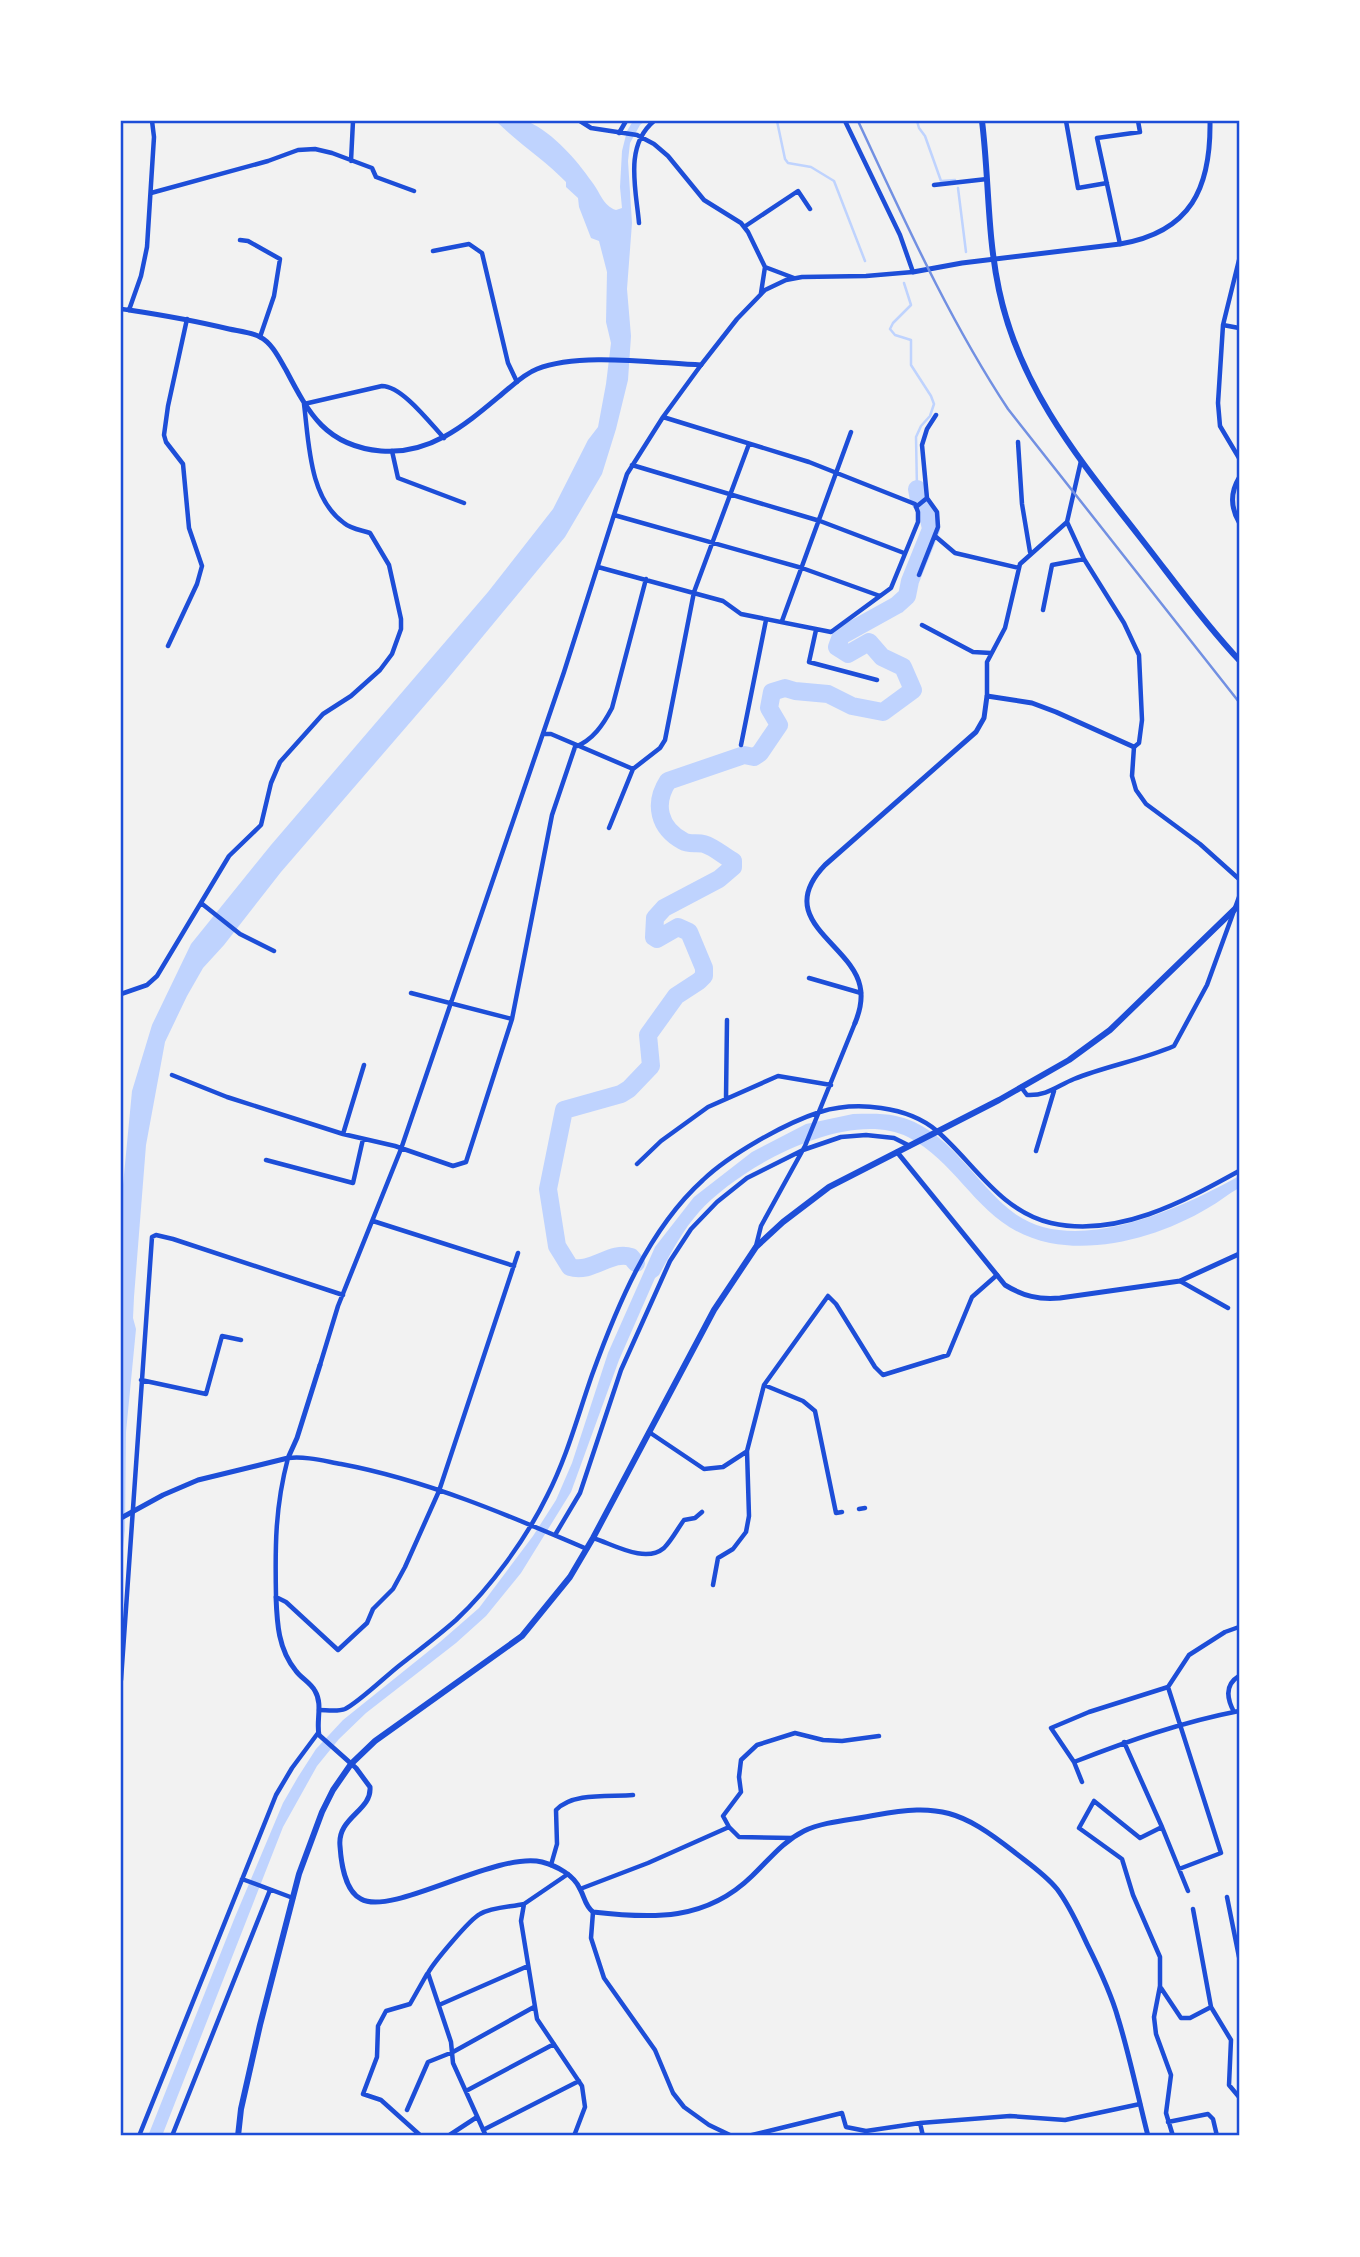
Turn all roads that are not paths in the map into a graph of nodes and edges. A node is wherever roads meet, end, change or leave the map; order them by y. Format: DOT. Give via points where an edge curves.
graph roads {
  1 [pos="152,121"];
  2 [pos="353,121"];
  3 [pos="580,121"];
  4 [pos="626,121"];
  5 [pos="654,121"];
  6 [pos="845,121"];
  7 [pos="982,121"];
  8 [pos="1066,121"];
  9 [pos="1138,121"];
  10 [pos="1210,121"];
  11 [pos="621,133"];
  12 [pos="639,136"];
  13 [pos="351,161"];
  14 [pos="987,179"];
  15 [pos="1107,184"];
  16 [pos="934,185"];
  17 [pos="414,191"];
  18 [pos="151,193"];
  19 [pos="810,209"];
  20 [pos="639,223"];
  21 [pos="744,227"];
  22 [pos="240,240"];
  23 [pos="1119,244"];
  24 [pos="433,251"];
  25 [pos="993,260"];
  26 [pos="1239,260"];
  27 [pos="765,267"];
  28 [pos="913,272"];
  29 [pos="794,279"];
  30 [pos="761,293"];
  31 [pos="121,309"];
  32 [pos="129,310"];
  33 [pos="187,319"];
  34 [pos="1223,325"];
  35 [pos="1239,328"];
  36 [pos="260,337"];
  37 [pos="701,365"];
  38 [pos="517,382"];
  39 [pos="304,404"];
  40 [pos="936,415"];
  41 [pos="663,417"];
  42 [pos="851,432"];
  43 [pos="444,438"];
  44 [pos="1018,442"];
  45 [pos="749,444"];
  46 [pos="392,451"];
  47 [pos="1239,458"];
  48 [pos="1081,461"];
  49 [pos="632,466"];
  50 [pos="837,471"];
  51 [pos="1239,478"];
  52 [pos="730,495"];
  53 [pos="925,499"];
  54 [pos="464,503"];
  55 [pos="917,506"];
  56 [pos="614,516"];
  57 [pos="820,521"];
  58 [pos="1067,522"];
  59 [pos="1239,522"];
  60 [pos="935,536"];
  61 [pos="712,542"];
  62 [pos="905,553"];
  63 [pos="1030,553"];
  64 [pos="1084,559"];
  65 [pos="598,567"];
  66 [pos="802,568"];
  67 [pos="1019,568"];
  68 [pos="919,575"];
  69 [pos="646,579"];
  70 [pos="694,592"];
  71 [pos="881,596"];
  72 [pos="1043,610"];
  73 [pos="766,620"];
  74 [pos="782,621"];
  75 [pos="922,625"];
  76 [pos="817,630"];
  77 [pos="168,646"];
  78 [pos="991,653"];
  79 [pos="1239,660"];
  80 [pos="877,680"];
  81 [pos="987,696"];
  82 [pos="543,734"];
  83 [pos="580,745"];
  84 [pos="741,745"];
  85 [pos="1134,747"];
  86 [pos="633,769"];
  87 [pos="609,828"];
  88 [pos="1239,879"];
  89 [pos="1239,897"];
  90 [pos="201,903"];
  91 [pos="1239,905"];
  92 [pos="274,951"];
  93 [pos="809,978"];
  94 [pos="411,993"];
  95 [pos="861,993"];
  96 [pos="121,994"];
  97 [pos="451,1003"];
  98 [pos="512,1019"];
  99 [pos="727,1020"];
  100 [pos="855,1023"];
  101 [pos="364,1065"];
  102 [pos="172,1075"];
  103 [pos="831,1086"];
  104 [pos="1021,1087"];
  105 [pos="1054,1090"];
  106 [pos="726,1098"];
  107 [pos="820,1112"];
  108 [pos="937,1131"];
  109 [pos="343,1134"];
  110 [pos="362,1139"];
  111 [pos="910,1146"];
  112 [pos="804,1148"];
  113 [pos="401,1149"];
  114 [pos="1035,1151"];
  115 [pos="897,1152"];
  116 [pos="266,1160"];
  117 [pos="637,1164"];
  118 [pos="1239,1171"];
  119 [pos="373,1221"];
  120 [pos="756,1247"];
  121 [pos="518,1253"];
  122 [pos="1239,1254"];
  123 [pos="514,1266"];
  124 [pos="997,1275"];
  125 [pos="1180,1281"];
  126 [pos="343,1295"];
  127 [pos="1228,1308"];
  128 [pos="241,1340"];
  129 [pos="320,1365"];
  130 [pos="141,1380"];
  131 [pos="764,1385"];
  132 [pos="649,1431"];
  133 [pos="747,1451"];
  134 [pos="288,1458"];
  135 [pos="439,1491"];
  136 [pos="702,1512"];
  137 [pos="842,1512"];
  138 [pos="131,1513"];
  139 [pos="121,1518"];
  140 [pos="533,1526"];
  141 [pos="553,1534"];
  142 [pos="593,1538"];
  143 [pos="587,1549"];
  144 [pos="713,1585"];
  145 [pos="276,1597"];
  146 [pos="1239,1627"];
  147 [pos="1239,1676"];
  148 [pos="121,1680"];
  149 [pos="1168,1687"];
  150 [pos="319,1710"];
  151 [pos="1236,1712"];
  152 [pos="1179,1725"];
  153 [pos="319,1734"];
  154 [pos="879,1736"];
  155 [pos="1124,1742"];
  156 [pos="1074,1762"];
  157 [pos="351,1764"];
  158 [pos="1082,1783"];
  159 [pos="633,1795"];
  160 [pos="729,1827"];
  161 [pos="1162,1827"];
  162 [pos="793,1838"];
  163 [pos="551,1865"];
  164 [pos="1179,1869"];
  165 [pos="568,1874"];
  166 [pos="244,1880"];
  167 [pos="270,1889"];
  168 [pos="580,1889"];
  169 [pos="1188,1891"];
  170 [pos="1227,1897"];
  171 [pos="293,1898"];
  172 [pos="524,1904"];
  173 [pos="1193,1909"];
  174 [pos="593,1912"];
  175 [pos="1239,1957"];
  176 [pos="528,1966"];
  177 [pos="428,1973"];
  178 [pos="1160,1986"];
  179 [pos="439,2005"];
  180 [pos="534,2007"];
  181 [pos="1211,2007"];
  182 [pos="554,2044"];
  183 [pos="453,2052"];
  184 [pos="579,2081"];
  185 [pos="466,2091"];
  186 [pos="1239,2097"];
  187 [pos="1140,2104"];
  188 [pos="407,2110"];
  189 [pos="477,2118"];
  190 [pos="1168,2122"];
  191 [pos="920,2123"];
  192 [pos="779,2129"];
  193 [pos="484,2133"];
  194 [pos="572,2135"];
  195 [pos="139,2136"];
  196 [pos="172,2136"];
  197 [pos="238,2136"];
  198 [pos="421,2136"];
  199 [pos="448,2136"];
  200 [pos="732,2136"];
  201 [pos="748,2136"];
  202 [pos="774,2136"];
  203 [pos="923,2136"];
  204 [pos="1148,2136"];
  205 [pos="1172,2136"];
  206 [pos="1217,2136"];
  1 -- 18 [label="street"];
  2 -- 13 [label="street"];
  3 -- 11 [label="street" via="591,128"];
  4 -- 11 [label="street"];
  5 -- 12 [label="street"];
  6 -- 28 [label="street"];
  7 -- 14 [label="main road"];
  8 -- 15 [label="street" via="1078,188"];
  9 -- 15 [label="street" via="1140,132 1097,138"];
  10 -- 23 [label="street" via="1208,165 1195,198 1158,233"];
  11 -- 12 [label="street"];
  12 -- 20 [label="street" via="634,162"];
  12 -- 21 [label="street" via="668,156 704,200"];
  13 -- 17 [label="street" via="372,168 376,177"];
  13 -- 18 [label="street" via="315,149 298,150"];
  14 -- 16 [label="street"];
  14 -- 25 [label="main road"];
  15 -- 23 [label="street"];
  18 -- 32 [label="street" via="147,247"];
  19 -- 21 [label="street" via="798,191"];
  21 -- 27 [label="street"];
  22 -- 36 [label="street" via="280,259"];
  23 -- 25 [label="street"];
  24 -- 38 [label="street" via="469,244 481,253 508,363"];
  25 -- 28 [label="street"];
  25 -- 48 [label="main road" via="1024,368"];
  26 -- 34 [label="street"];
  27 -- 29 [label="street"];
  27 -- 30 [label="street"];
  28 -- 29 [label="street"];
  29 -- 30 [label="street"];
  30 -- 37 [label="street"];
  31 -- 32 [label="street"];
  32 -- 33 [label="street"];
  33 -- 36 [label="street"];
  33 -- 77 [label="street" via="164,435 183,464 189,528 202,566"];
  34 -- 35 [label="street"];
  34 -- 47 [label="street" via="1220,426"];
  36 -- 39 [label="street" via="279,358"];
  37 -- 38 [label="street" via="558,362"];
  37 -- 41 [label="street"];
  38 -- 43 [label="street"];
  39 -- 43 [label="street" via="389,386"];
  39 -- 46 [label="street" via="332,436 361,447"];
  39 -- 90 [label="street" via="314,476 321,494 346,526 370,533 383,554 401,629 380,670 323,714 280,762 261,825 229,856"];
  40 -- 53 [label="street" via="922,445"];
  41 -- 45 [label="street"];
  41 -- 49 [label="street"];
  42 -- 50 [label="street"];
  43 -- 46 [label="street"];
  44 -- 63 [label="street"];
  45 -- 50 [label="street"];
  45 -- 52 [label="street"];
  46 -- 54 [label="street" via="398,478"];
  48 -- 58 [label="street"];
  48 -- 79 [label="main road"];
  49 -- 52 [label="street"];
  49 -- 56 [label="street"];
  50 -- 55 [label="street"];
  50 -- 57 [label="street"];
  51 -- 59 [label="street" via="1232,506"];
  52 -- 57 [label="street"];
  52 -- 61 [label="street"];
  53 -- 55 [label="street"];
  53 -- 60 [label="street" via="937,512"];
  55 -- 62 [label="street" via="918,522"];
  56 -- 61 [label="street"];
  56 -- 65 [label="street"];
  57 -- 62 [label="street"];
  57 -- 66 [label="street"];
  58 -- 63 [label="street"];
  58 -- 64 [label="street"];
  60 -- 67 [label="street" via="955,553"];
  60 -- 68 [label="street"];
  61 -- 66 [label="street"];
  61 -- 70 [label="street"];
  62 -- 71 [label="street" via="891,588"];
  63 -- 67 [label="street"];
  64 -- 72 [label="street" via="1052,565"];
  64 -- 85 [label="street" via="1139,655 1142,720 1139,743"];
  65 -- 69 [label="street"];
  65 -- 82 [label="street"];
  66 -- 71 [label="street"];
  66 -- 74 [label="street"];
  67 -- 78 [label="street" via="1005,628"];
  69 -- 70 [label="street"];
  69 -- 83 [label="street" via="612,708 603,724"];
  70 -- 73 [label="street"];
  70 -- 86 [label="street" via="665,740"];
  71 -- 76 [label="street" via="831,632"];
  73 -- 74 [label="street"];
  73 -- 84 [label="street"];
  74 -- 76 [label="street"];
  75 -- 78 [label="street" via="973,652"];
  76 -- 80 [label="street" via="808,662"];
  78 -- 81 [label="street"];
  81 -- 85 [label="street" via="1031,703"];
  81 -- 95 [label="street" via="984,718 976,732 812,881 808,899 811,918 853,970"];
  82 -- 83 [label="street"];
  82 -- 97 [label="street"];
  83 -- 86 [label="street"];
  83 -- 98 [label="street" via="568,763 552,815"];
  85 -- 88 [label="street" via="1132,776 1146,804"];
  86 -- 87 [label="street"];
  89 -- 105 [label="street" via="1207,985 1174,1046 1073,1079"];
  90 -- 92 [label="street"];
  90 -- 96 [label="street" via="157,976 147,985"];
  91 -- 104 [label="main road" via="1110,1030"];
  93 -- 95 [label="street"];
  94 -- 97 [label="street"];
  95 -- 100 [label="street"];
  97 -- 98 [label="street"];
  97 -- 113 [label="street"];
  98 -- 113 [label="street" via="466,1162 453,1166"];
  99 -- 106 [label="street"];
  100 -- 103 [label="street"];
  101 -- 109 [label="street"];
  102 -- 109 [label="street"];
  103 -- 106 [label="street" via="778,1076"];
  103 -- 107 [label="street"];
  104 -- 105 [label="street" via="1027,1095 1037,1096"];
  104 -- 108 [label="main road"];
  105 -- 114 [label="street"];
  106 -- 117 [label="street" via="661,1141"];
  107 -- 108 [label="street" via="883,1109 918,1117"];
  107 -- 112 [label="street"];
  107 -- 140 [label="street" via="722,1163 663,1225 617,1312 558,1472"];
  108 -- 111 [label="main road"];
  108 -- 118 [label="street" via="1004,1199 1052,1224 1100,1226 1154,1213"];
  109 -- 110 [label="street"];
  110 -- 113 [label="street"];
  110 -- 116 [label="street" via="353,1184"];
  111 -- 112 [label="street" via="894,1138 866,1135"];
  111 -- 115 [label="main road"];
  112 -- 120 [label="street" via="761,1226"];
  112 -- 141 [label="street" via="747,1178 717,1202 691,1229 670,1261 621,1370 580,1493"];
  113 -- 119 [label="street"];
  115 -- 120 [label="main road" via="828,1187"];
  115 -- 124 [label="street"];
  119 -- 123 [label="street"];
  119 -- 126 [label="street"];
  120 -- 132 [label="main road" via="713,1310"];
  121 -- 123 [label="street"];
  122 -- 125 [label="street"];
  123 -- 135 [label="street"];
  124 -- 125 [label="street" via="1017,1292 1046,1300"];
  124 -- 131 [label="street" via="972,1297 948,1355 883,1375 828,1296"];
  125 -- 127 [label="street"];
  126 -- 129 [label="street"];
  126 -- 130 [label="street" via="173,1239 152,1237"];
  128 -- 130 [label="street" via="222,1336 206,1394"];
  129 -- 134 [label="street"];
  130 -- 138 [label="street"];
  131 -- 133 [label="street"];
  131 -- 137 [label="street" via="815,1411 836,1513"];
  132 -- 133 [label="street" via="704,1469 731,1464"];
  132 -- 142 [label="main road"];
  133 -- 144 [label="street" via="746,1532 733,1549 718,1558"];
  134 -- 135 [label="street" via="362,1468"];
  134 -- 138 [label="street" via="198,1480"];
  134 -- 145 [label="street" via="277,1505"];
  135 -- 140 [label="street"];
  135 -- 145 [label="street" via="393,1589 338,1650"];
  136 -- 142 [label="street" via="684,1520 657,1552 637,1554"];
  138 -- 139 [label="street"];
  138 -- 148 [label="street"];
  140 -- 141 [label="street"];
  140 -- 150 [label="street" via="453,1622 345,1709"];
  141 -- 143 [label="street"];
  142 -- 143 [label="main road"];
  143 -- 157 [label="main road" via="522,1636 375,1741"];
  145 -- 150 [label="street" via="284,1651 315,1690"];
  146 -- 149 [label="street" via="1189,1655"];
  147 -- 151 [label="street" via="1227,1698"];
  149 -- 152 [label="street"];
  149 -- 156 [label="street" via="1051,1728"];
  150 -- 153 [label="street"];
  151 -- 152 [label="street"];
  152 -- 155 [label="street"];
  152 -- 164 [label="street" via="1221,1853"];
  153 -- 157 [label="street"];
  153 -- 166 [label="street" via="276,1796"];
  154 -- 160 [label="street" via="842,1741 795,1733 757,1745 741,1760 741,1792 723,1816"];
  155 -- 156 [label="street"];
  155 -- 161 [label="street"];
  156 -- 158 [label="street"];
  157 -- 163 [label="street" via="366,1780 370,1793 346,1822 339,1843 347,1879 355,1896 363,1901 398,1899 517,1863"];
  157 -- 171 [label="main road" via="322,1812"];
  159 -- 163 [label="street" via="563,1803 556,1810 557,1844"];
  160 -- 162 [label="street" via="738,1837"];
  160 -- 168 [label="street"];
  161 -- 164 [label="street"];
  161 -- 178 [label="street" via="1140,1838 1094,1801 1079,1828 1122,1859 1160,1957"];
  162 -- 174 [label="street" via="739,1888 706,1908 667,1915"];
  162 -- 187 [label="street" via="816,1827 920,1809 950,1812 993,1835 1044,1875 1073,1913 1118,2016"];
  163 -- 165 [label="street"];
  164 -- 169 [label="street"];
  165 -- 168 [label="street"];
  165 -- 172 [label="street"];
  166 -- 167 [label="street"];
  166 -- 195 [label="street"];
  167 -- 171 [label="street"];
  167 -- 196 [label="street"];
  168 -- 174 [label="street"];
  170 -- 175 [label="street"];
  171 -- 197 [label="main road" via="248,2077"];
  172 -- 176 [label="street" via="521,1921"];
  172 -- 177 [label="street" via="482,1912"];
  173 -- 181 [label="street"];
  174 -- 200 [label="street" via="591,1938 604,1978 656,2050 673,2093 709,2125"];
  176 -- 179 [label="street"];
  176 -- 180 [label="street"];
  177 -- 179 [label="street"];
  177 -- 198 [label="street" via="411,2004 386,2011 378,2026 377,2057 363,2094 381,2100"];
  178 -- 181 [label="street" via="1181,2018"];
  178 -- 190 [label="street" via="1154,2017 1171,2075"];
  179 -- 183 [label="street"];
  180 -- 182 [label="street"];
  180 -- 183 [label="street"];
  181 -- 186 [label="street" via="1231,2040 1229,2085"];
  182 -- 184 [label="street"];
  182 -- 185 [label="street"];
  183 -- 185 [label="street"];
  183 -- 188 [label="street" via="428,2062"];
  184 -- 193 [label="street"];
  184 -- 194 [label="street" via="585,2107"];
  185 -- 189 [label="street"];
  187 -- 191 [label="street" via="1065,2120 1010,2116"];
  187 -- 204 [label="street"];
  189 -- 193 [label="street"];
  189 -- 199 [label="street"];
  190 -- 205 [label="street"];
  190 -- 206 [label="street" via="1208,2114"];
  191 -- 192 [label="street" via="866,2131 846,2127 842,2113"];
  191 -- 203 [label="street"];
  192 -- 201 [label="street"];
  192 -- 202 [label="street"];
}
